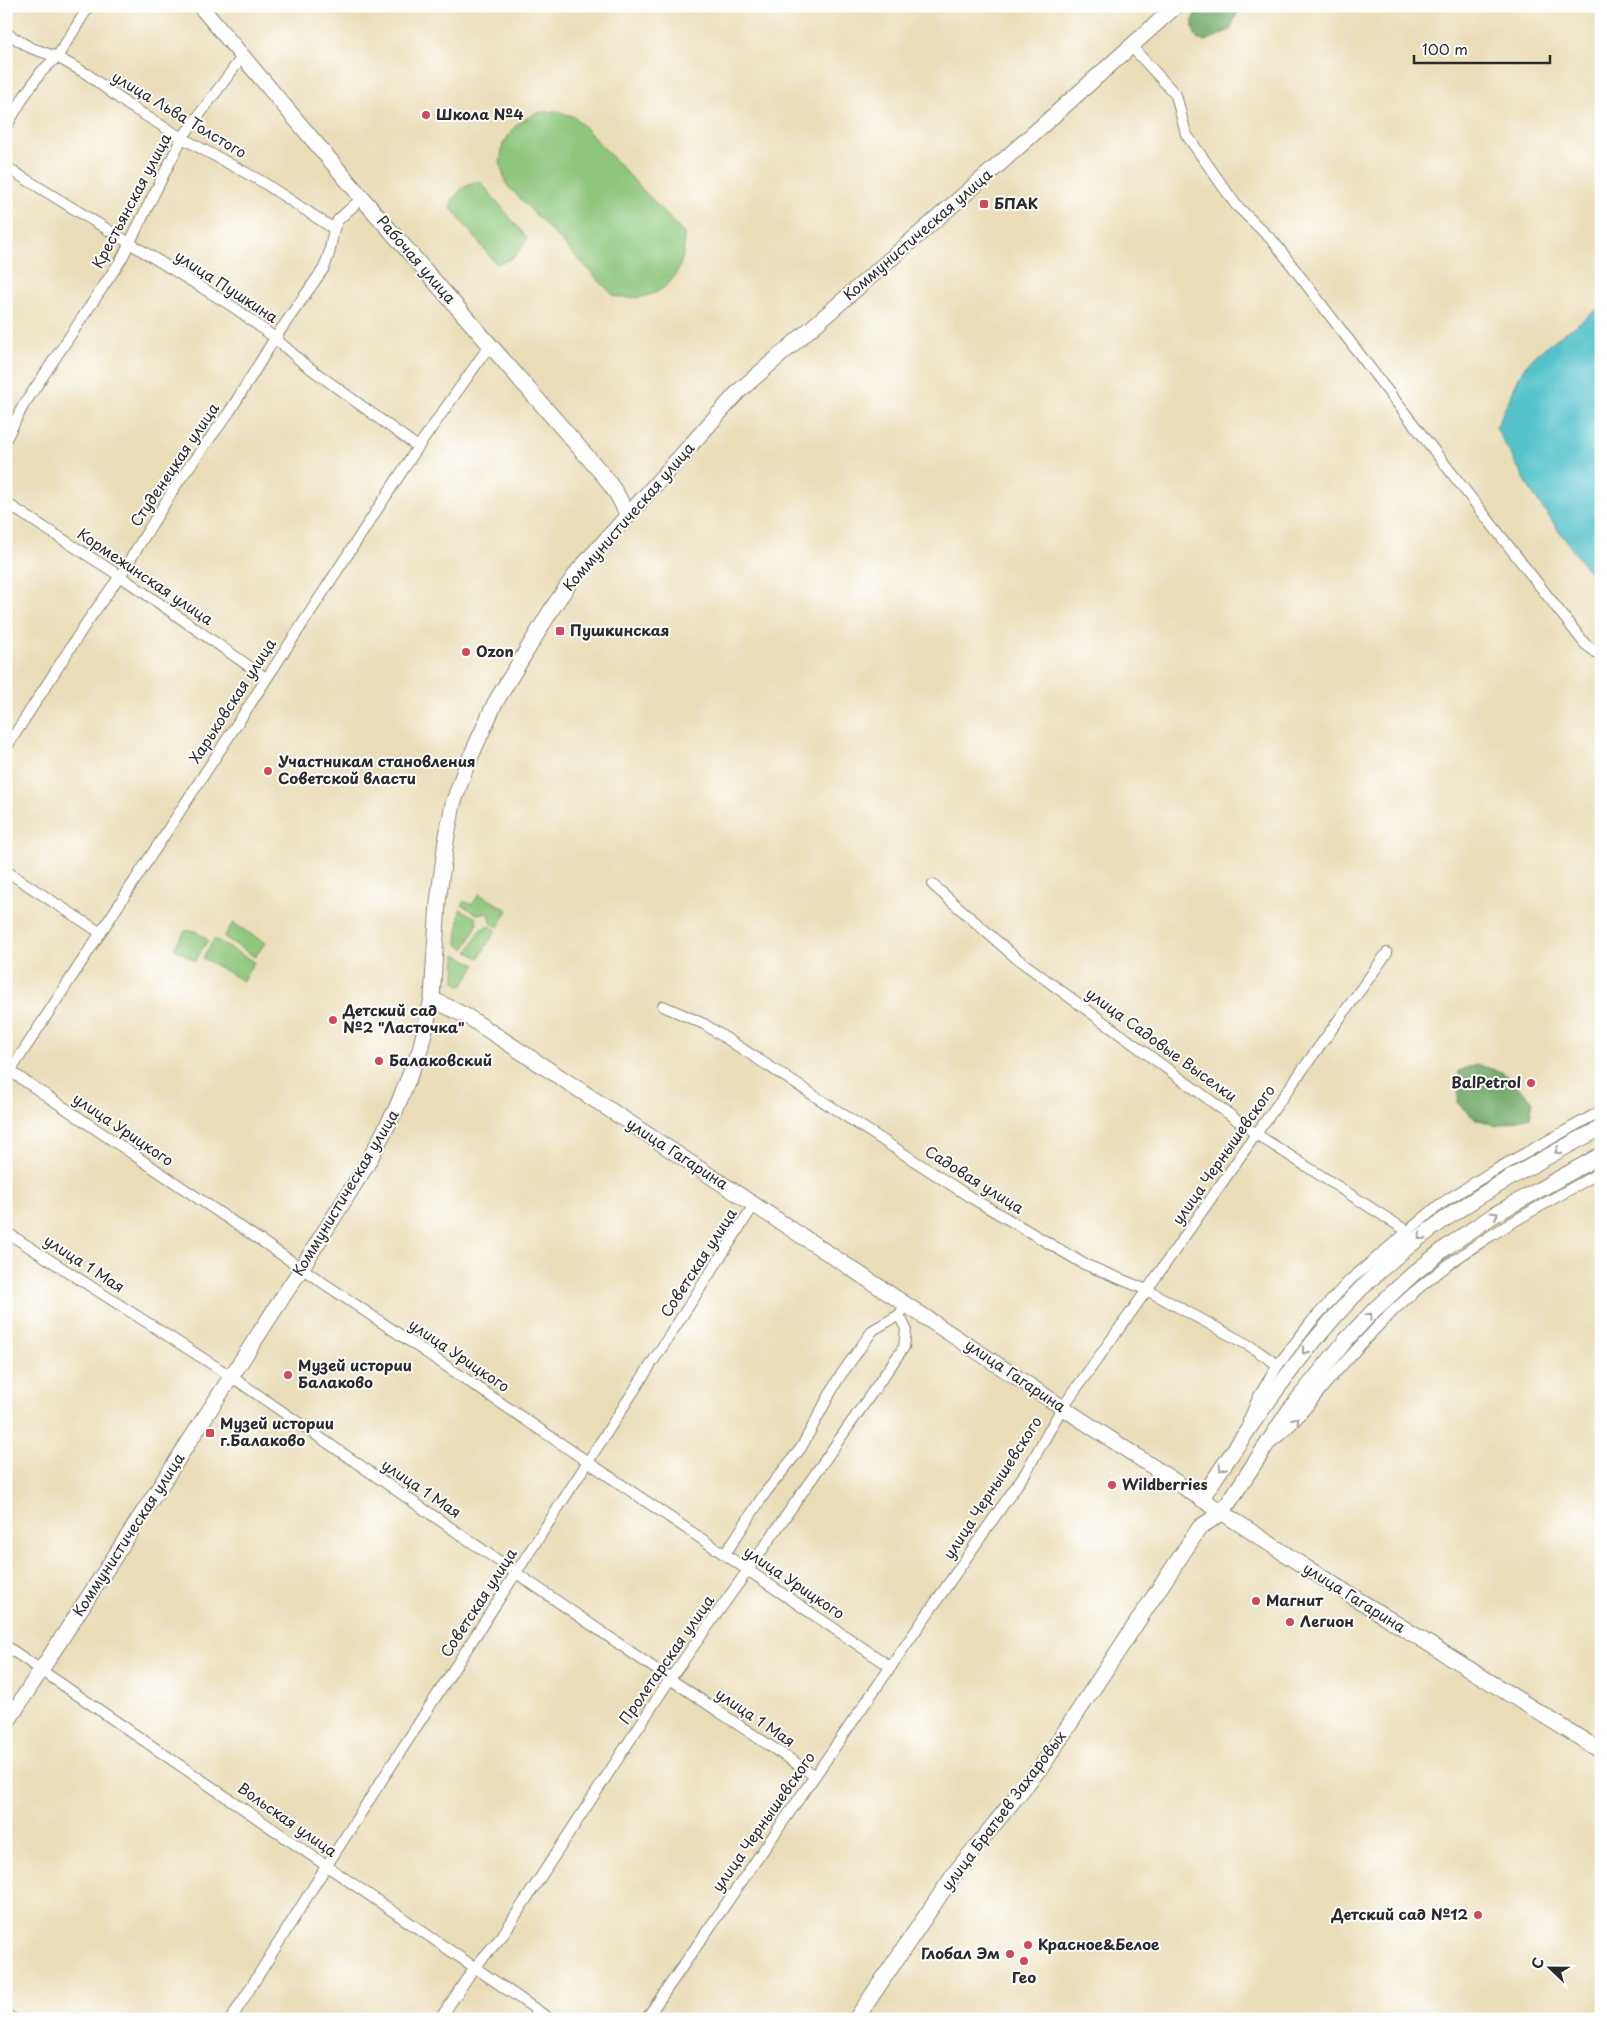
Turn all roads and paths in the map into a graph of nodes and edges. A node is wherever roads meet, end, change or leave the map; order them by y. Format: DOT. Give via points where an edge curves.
graph roads {
  1 [pos="89,6"];
  2 [pos="200,6"];
  3 [pos="1176,6"];
  4 [pos="6,33"];
  5 [pos="1131,46"];
  6 [pos="57,56"];
  7 [pos="242,57"];
  8 [pos="6,127"];
  9 [pos="182,138"];
  10 [pos="6,167"];
  11 [pos="362,198"];
  12 [pos="334,228"];
  13 [pos="130,243"];
  14 [pos="275,338"];
  15 [pos="490,345"];
  16 [pos="6,439"];
  17 [pos="418,447"];
  18 [pos="6,503"];
  19 [pos="628,516"];
  20 [pos="120,576"];
  21 [pos="1601,656"];
  22 [pos="266,678"];
  23 [pos="6,748"];
  24 [pos="6,871"];
  25 [pos="933,886"];
  26 [pos="101,933"];
  27 [pos="1387,953"];
  28 [pos="432,999"];
  29 [pos="663,1006"];
  30 [pos="8,1074"];
  31 [pos="1601,1111"];
  32 [pos="1601,1128"];
  33 [pos="1256,1134"];
  34 [pos="1601,1155"];
  35 [pos="1601,1172"];
  36 [pos="754,1205"];
  37 [pos="1407,1231"];
  38 [pos="6,1232"];
  39 [pos="301,1269"];
  40 [pos="1147,1290"];
  41 [pos="903,1310"];
  42 [pos="1278,1365"];
  43 [pos="232,1377"];
  44 [pos="1062,1408"];
  45 [pos="1243,1436"];
  46 [pos="1262,1450"];
  47 [pos="588,1461"];
  48 [pos="1201,1499"];
  49 [pos="1222,1513"];
  50 [pos="1200,1527"];
  51 [pos="725,1554"];
  52 [pos="748,1570"];
  53 [pos="516,1572"];
  54 [pos="6,1646"];
  55 [pos="890,1667"];
  56 [pos="41,1669"];
  57 [pos="670,1679"];
  58 [pos="6,1724"];
  59 [pos="1601,1751"];
  60 [pos="815,1776"];
  61 [pos="327,1865"];
  62 [pos="474,1968"];
  63 [pos="231,2019"];
  64 [pos="440,2019"];
  65 [pos="550,2019"];
  66 [pos="646,2019"];
  67 [pos="856,2019"];
  1 -- 6 [label="street"];
  2 -- 7 [label="main road, Рабочая улица"];
  3 -- 5 [label="main road, Коммунистическая улица"];
  4 -- 6 [label="street, улица Льва Толстого" via="31,48"];
  5 -- 19 [label="main road, Коммунистическая улица" via="739,391"];
  5 -- 21 [label="street" via="1176,94 1186,134 1236,205 1274,242 1585,644"];
  6 -- 8 [label="street" via="41,72"];
  6 -- 9 [label="street, улица Льва Толстого"];
  7 -- 9 [label="street, Крестьянская улица"];
  7 -- 11 [label="main road, Рабочая улица"];
  9 -- 12 [label="street, улица Льва Толстого" via="261,181"];
  9 -- 13 [label="street, Крестьянская улица"];
  10 -- 13 [label="street, улица Пушкина"];
  11 -- 12 [label="street, Студенецкая улица" via="344,213"];
  11 -- 15 [label="main road, Рабочая улица"];
  12 -- 14 [label="street, Студенецкая улица" via="324,268"];
  13 -- 14 [label="street, улица Пушкина" via="235,308"];
  13 -- 16 [label="street, Крестьянская улица" via="23,406"];
  14 -- 17 [label="street, улица Пушкина" via="303,363"];
  14 -- 20 [label="street, Студенецкая улица" via="230,411 178,482"];
  15 -- 17 [label="street, Харьковская улица"];
  15 -- 19 [label="main road, Рабочая улица" via="605,477"];
  17 -- 22 [label="street, Харьковская улица"];
  18 -- 20 [label="street, Кормежинская улица"];
  19 -- 28 [label="main road, Коммунистическая улица" via="578,571 553,607 495,703 466,767 453,804 446,841 438,902"];
  20 -- 22 [label="street, Кормежинская улица"];
  20 -- 23 [label="street, Студенецкая улица"];
  22 -- 26 [label="street, Харьковская улица"];
  24 -- 26 [label="street"];
  25 -- 33 [label="street, улица Садовые Выселки" via="1014,958"];
  26 -- 30 [label="street, Харьковская улица"];
  27 -- 33 [label="street, улица Чернышевского"];
  28 -- 36 [label="main road, улица Гагарина" via="468,1017"];
  28 -- 39 [label="main road, Коммунистическая улица" via="420,1050 396,1109 366,1166"];
  29 -- 40 [label="street, Садовая улица" via="704,1024 970,1197 1084,1264"];
  30 -- 39 [label="street, улица Урицкого"];
  31 -- 37 [label="street" via="1488,1174 1439,1205"];
  32 -- 45 [label="main road, one-way" via="1470,1202 1389,1263 1315,1339"];
  33 -- 37 [label="street, улица Садовые Выселки"];
  33 -- 40 [label="street, улица Чернышевского"];
  46 -- 34 [label="main road, one-way" via="1290,1409 1346,1340 1413,1274 1494,1215"];
  46 -- 35 [label="street, one-way" via="1294,1423 1355,1351 1420,1287 1516,1218"];
  36 -- 41 [label="main road, улица Гагарина"];
  36 -- 47 [label="street, Советская улица"];
  37 -- 42 [label="street" via="1350,1280"];
  38 -- 43 [label="street, улица 1 Мая"];
  39 -- 43 [label="main road, Коммунистическая улица"];
  39 -- 47 [label="street, улица Урицкого"];
  40 -- 42 [label="street, Садовая улица" via="1250,1346"];
  40 -- 44 [label="street, улица Чернышевского"];
  41 -- 44 [label="main road, улица Гагарина"];
  41 -- 51 [label="street" via="873,1330 838,1379 801,1448 765,1493"];
  41 -- 52 [label="street, Пролетарская улица" via="904,1347"];
  42 -- 45 [label="street" via="1259,1396"];
  43 -- 53 [label="street, улица 1 Мая"];
  43 -- 56 [label="main road, Коммунистическая улица"];
  44 -- 48 [label="main road, улица Гагарина"];
  44 -- 55 [label="street, улица Чернышевского" via="1026,1472"];
  45 -- 48 [label="main road, one-way"];
  46 -- 49 [label="main road"];
  47 -- 51 [label="street, улица Урицкого"];
  47 -- 53 [label="street, Советская улица"];
  48 -- 49 [label="main road, улица Гагарина"];
  48 -- 50 [label="main road"];
  49 -- 50 [label="main road, улица Братьев Захаровых"];
  49 -- 59 [label="main road, улица Гагарина"];
  50 -- 67 [label="main road, улица Братьев Захаровых" via="1044,1763 957,1870"];
  51 -- 52 [label="street, улица Урицкого"];
  52 -- 55 [label="street, улица Урицкого"];
  52 -- 57 [label="street, Пролетарская улица"];
  53 -- 57 [label="street, улица 1 Мая"];
  53 -- 61 [label="street, Советская улица"];
  54 -- 56 [label="street, Вольская улица"];
  55 -- 60 [label="street, улица Чернышевского"];
  56 -- 58 [label="main road, Коммунистическая улица"];
  56 -- 61 [label="street, Вольская улица"];
  57 -- 60 [label="street, улица 1 Мая"];
  57 -- 62 [label="street, Пролетарская улица" via="502,1936"];
  60 -- 66 [label="street, улица Чернышевского"];
  61 -- 62 [label="street, Вольская улица"];
  61 -- 63 [label="street, Советская улица"];
  62 -- 64 [label="street, Пролетарская улица"];
  62 -- 65 [label="street, Вольская улица"];
}
